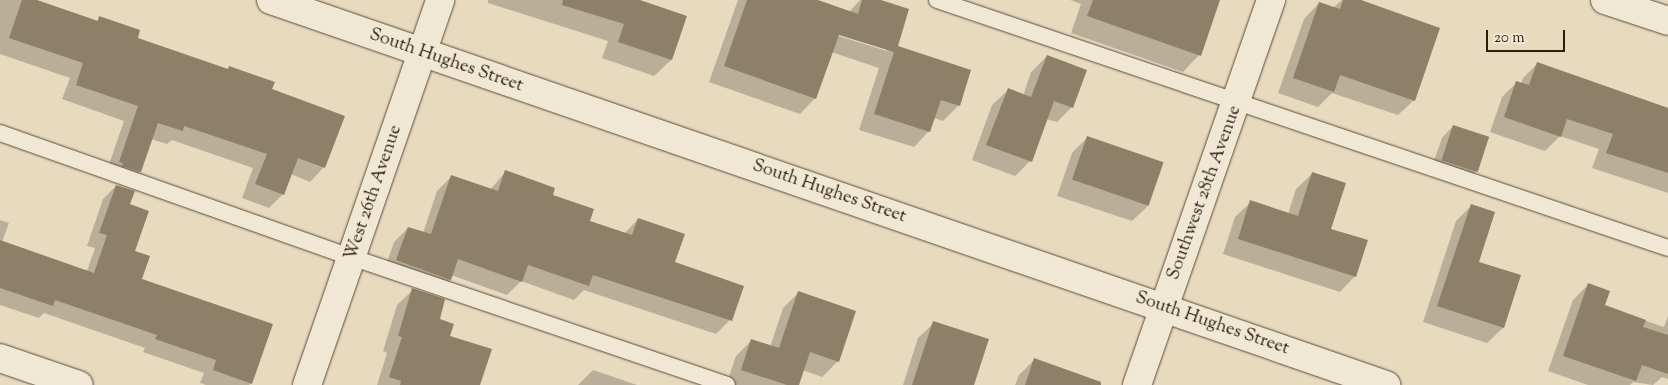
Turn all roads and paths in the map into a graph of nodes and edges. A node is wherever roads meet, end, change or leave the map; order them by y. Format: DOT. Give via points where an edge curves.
graph roads {
  1 [pos="271,0"];
  2 [pos="440,0"];
  3 [pos="937,0"];
  4 [pos="1271,0"];
  5 [pos="1605,0"];
  6 [pos="1668,21"];
  7 [pos="422,53"];
  8 [pos="1237,102"];
  9 [pos="0,133"];
  10 [pos="1668,248"];
  11 [pos="351,257"];
  12 [pos="1163,307"];
  13 [pos="0,358"];
  14 [pos="79,385"];
  15 [pos="306,385"];
  16 [pos="727,385"];
  17 [pos="1137,385"];
  18 [pos="1386,385"];
  1 -- 7 [label="street, South Hughes Street"];
  2 -- 7 [label="street, West 26th Avenue"];
  3 -- 8 [label="lane"];
  4 -- 8 [label="street, Southwest 28th Avenue"];
  5 -- 6 [label="street"];
  7 -- 11 [label="street, West 26th Avenue"];
  7 -- 12 [label="street, South Hughes Street"];
  8 -- 10 [label="lane"];
  8 -- 12 [label="street, Southwest 28th Avenue"];
  9 -- 11 [label="lane"];
  11 -- 15 [label="street, West 26th Avenue"];
  11 -- 16 [label="lane"];
  12 -- 17 [label="street, Southwest 28th Avenue"];
  12 -- 18 [label="street, South Hughes Street"];
  13 -- 14 [label="street"];
}
